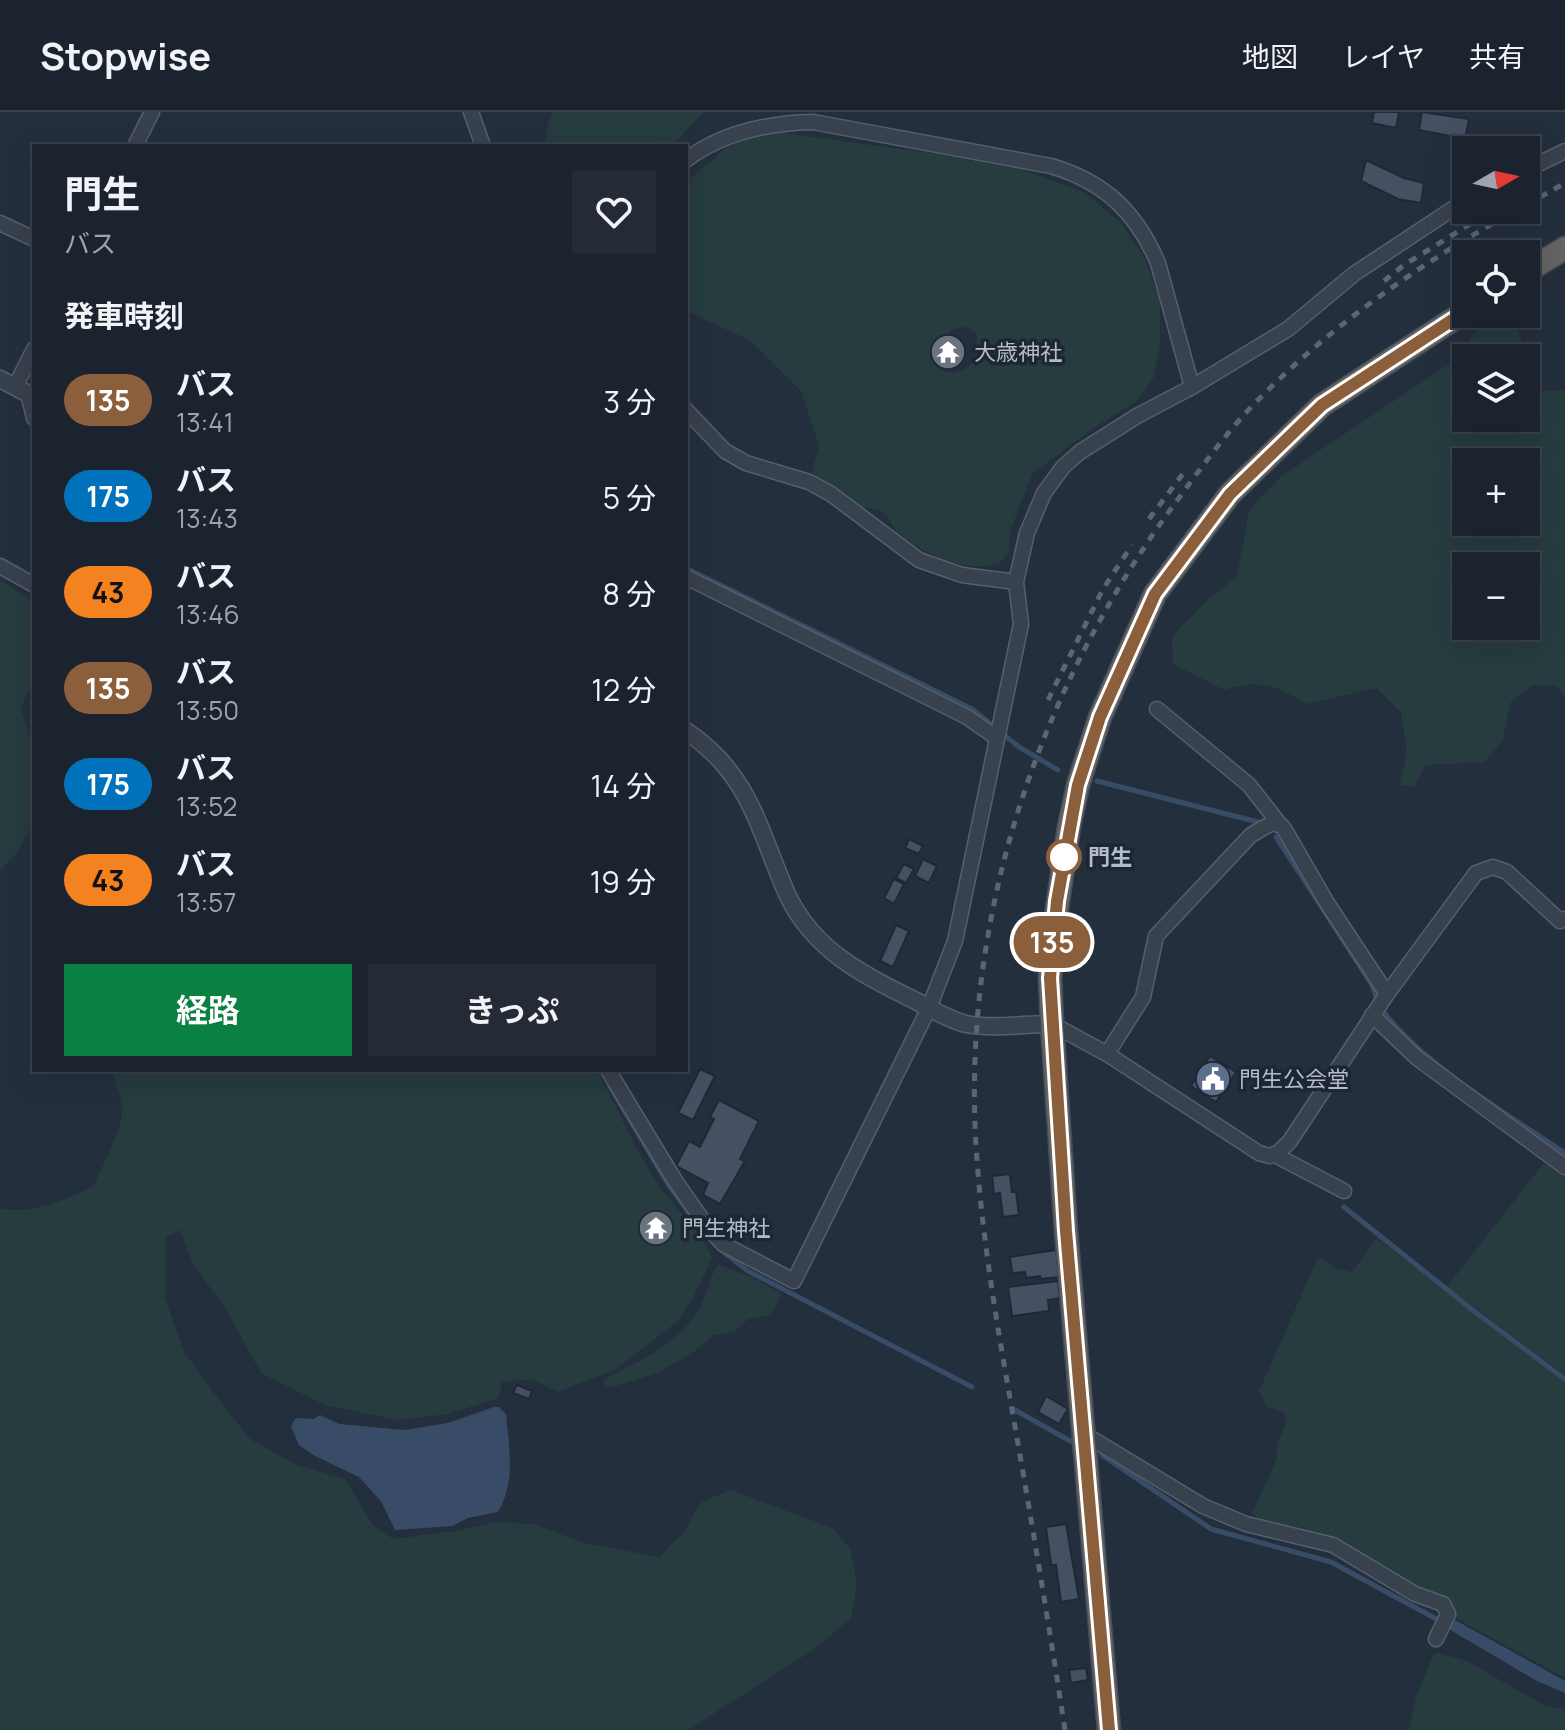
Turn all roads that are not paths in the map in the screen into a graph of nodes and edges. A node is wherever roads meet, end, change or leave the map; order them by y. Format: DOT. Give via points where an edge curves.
graph roads {
  1 [pos="152,112"];
  2 [pos="471,112"];
  3 [pos="136,144"];
  4 [pos="482,144"];
  5 [pos="1565,151"];
  6 [pos="688,159"];
  7 [pos="1540,163"];
  8 [pos="1452,209"];
  9 [pos="0,223"];
  10 [pos="32,238"];
  11 [pos="1565,248"];
  12 [pos="1540,263"];
  13 [pos="1452,320"];
  14 [pos="32,354"];
  15 [pos="1192,387"];
  16 [pos="19,389"];
  17 [pos="688,412"];
  18 [pos="32,414"];
  19 [pos="0,566"];
  20 [pos="688,578"];
  21 [pos="1016,582"];
  22 [pos="32,584"];
  23 [pos="1157,709"];
  24 [pos="998,731"];
  25 [pos="688,733"];
  26 [pos="1282,826"];
  27 [pos="1565,919"];
  28 [pos="1379,1005"];
  29 [pos="929,1008"];
  30 [pos="1052,1024"];
  31 [pos="1107,1054"];
  32 [pos="609,1072"];
  33 [pos="1275,1155"];
  34 [pos="1565,1167"];
  35 [pos="1344,1191"];
  36 [pos="1084,1434"];
  37 [pos="1441,1629"];
  38 [pos="1109,1730"];
  1 -- 3 [label="street"];
  2 -- 4 [label="street"];
  5 -- 7 [label="street"];
  6 -- 15 [label="street" via="753,129 813,122 1051,166 1085,177 1125,210 1152,248"];
  8 -- 15 [label="street" via="1354,274 1288,329"];
  9 -- 10 [label="street"];
  11 -- 12 [label="highway"];
  13 -- 30 [label="highway" via="1322,405 1230,494 1155,594 1100,717 1078,785 1053,935"];
  14 -- 16 [label="street"];
  15 -- 21 [label="street" via="1080,452 1053,479 1027,533"];
  16 -- 18 [label="street"];
  17 -- 21 [label="street" via="725,451 831,494 919,560 962,575"];
  19 -- 22 [label="street"];
  20 -- 24 [label="street"];
  21 -- 24 [label="street" via="1021,624"];
  23 -- 26 [label="street" via="1249,785"];
  24 -- 29 [label="street" via="961,921"];
  25 -- 29 [label="street" via="724,762 742,788 788,896 811,932 861,974"];
  26 -- 28 [label="street" via="1335,915"];
  26 -- 31 [label="street" via="1272,823 1251,835 1156,936 1143,997"];
  27 -- 28 [label="street" via="1560,921 1507,872 1493,867 1476,873"];
  28 -- 33 [label="street" via="1290,1141"];
  28 -- 34 [label="street" via="1417,1058"];
  29 -- 30 [label="street" via="967,1024"];
  29 -- 32 [label="street" via="794,1281 723,1244 708,1228"];
  30 -- 31 [label="street"];
  30 -- 36 [label="highway"];
  31 -- 33 [label="street" via="1259,1153"];
  33 -- 35 [label="street"];
  36 -- 37 [label="street" via="1215,1511 1333,1545 1415,1594 1443,1604 1447,1608"];
  36 -- 38 [label="highway"];
}
